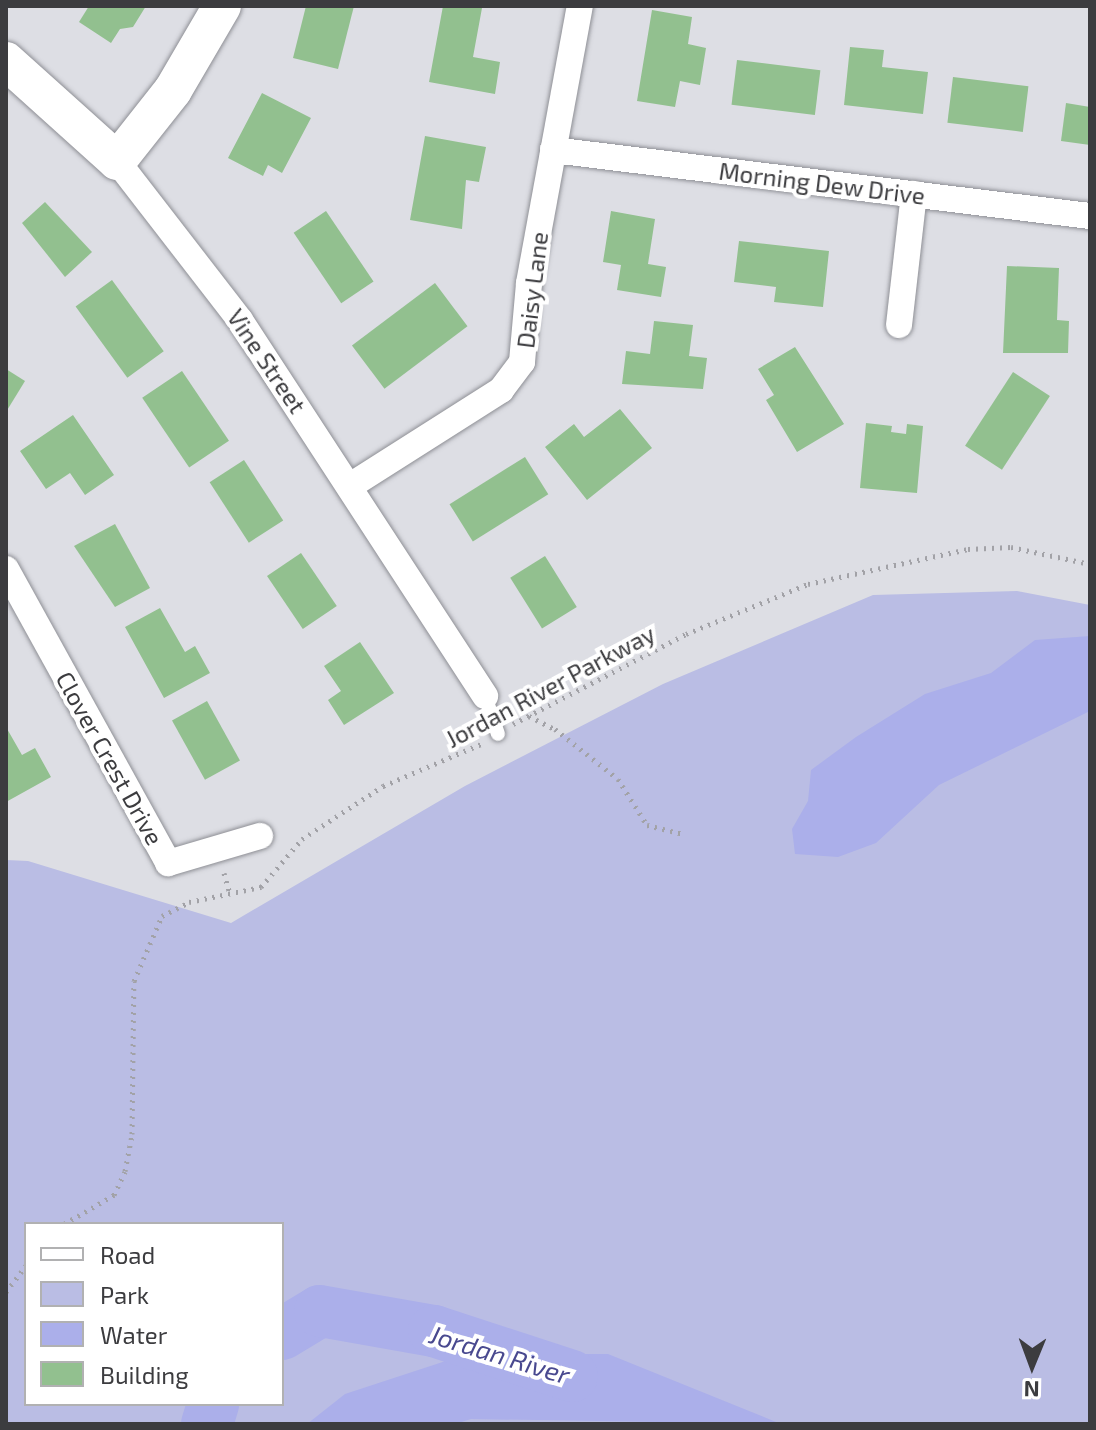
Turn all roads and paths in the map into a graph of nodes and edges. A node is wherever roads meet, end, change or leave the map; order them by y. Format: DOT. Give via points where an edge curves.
graph roads {
  1 [pos="222,6"];
  2 [pos="580,6"];
  3 [pos="6,61"];
  4 [pos="553,150"];
  5 [pos="117,161"];
  6 [pos="914,194"];
  7 [pos="1090,216"];
  8 [pos="899,325"];
  9 [pos="350,486"];
  10 [pos="1090,564"];
  11 [pos="6,569"];
  12 [pos="485,696"];
  13 [pos="528,715"];
  14 [pos="498,734"];
  15 [pos="684,834"];
  16 [pos="260,836"];
  17 [pos="67,1222"];
  18 [pos="24,1268"];
  19 [pos="6,1292"];
  1 -- 5 [label="street" via="173,90"];
  2 -- 4 [label="street, Daisy Lane"];
  3 -- 5 [label="street, Vine Street"];
  4 -- 6 [label="street, Morning Dew Drive"];
  4 -- 9 [label="street, Daisy Lane" via="529,283 526,346 513,377"];
  5 -- 9 [label="street, Vine Street" via="212,280"];
  6 -- 7 [label="street, Morning Dew Drive"];
  6 -- 8 [label="street"];
  9 -- 12 [label="street, Vine Street"];
  10 -- 13 [label="path, Jordan River Parkway" via="1011,547 968,549 808,584 686,634"];
  11 -- 16 [label="street, Clover Crest Drive" via="168,863"];
  12 -- 14 [label="lane"];
  13 -- 14 [label="path, Jordan River Parkway"];
  13 -- 15 [label="path" via="555,729 618,779 647,825"];
  14 -- 17 [label="path, Jordan River Parkway" via="458,758 383,786 302,839 261,887 189,902 162,916 134,981 132,1134 125,1171 114,1195"];
  18 -- 19 [label="path"];
}
